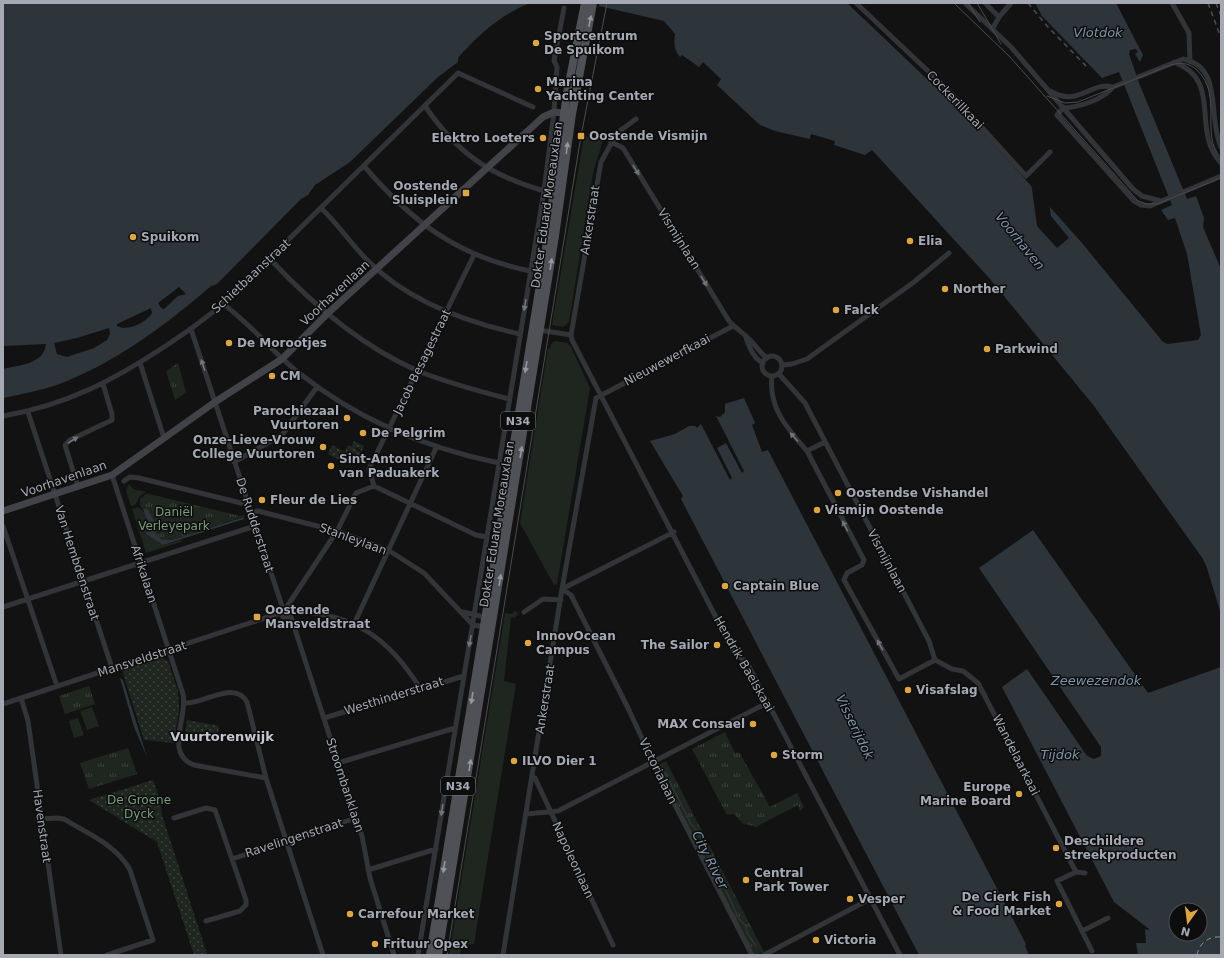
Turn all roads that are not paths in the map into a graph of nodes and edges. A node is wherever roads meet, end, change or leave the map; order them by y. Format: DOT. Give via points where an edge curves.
graph roads {
  1 [pos="584,3"];
  2 [pos="593,3"];
  3 [pos="856,3"];
  4 [pos="965,3"];
  5 [pos="985,3"];
  6 [pos="1011,3"];
  7 [pos="1172,3"];
  8 [pos="564,8"];
  9 [pos="999,16"];
  10 [pos="993,28"];
  11 [pos="1190,60"];
  12 [pos="1174,62"];
  13 [pos="1188,67"];
  14 [pos="1113,87"];
  15 [pos="1048,90"];
  16 [pos="425,106"];
  17 [pos="533,107"];
  18 [pos="1063,108"];
  19 [pos="554,112"];
  20 [pos="568,114"];
  21 [pos="636,119"];
  22 [pos="611,142"];
  23 [pos="1221,147"];
  24 [pos="1050,152"];
  25 [pos="1221,163"];
  26 [pos="364,166"];
  27 [pos="486,169"];
  28 [pos="1221,176"];
  29 [pos="544,191"];
  30 [pos="1161,201"];
  31 [pos="321,208"];
  32 [pos="424,225"];
  33 [pos="949,253"];
  34 [pos="474,255"];
  35 [pos="270,259"];
  36 [pos="376,269"];
  37 [pos="530,271"];
  38 [pos="223,304"];
  39 [pos="446,312"];
  40 [pos="327,314"];
  41 [pos="734,326"];
  42 [pos="191,329"];
  43 [pos="537,329"];
  44 [pos="520,334"];
  45 [pos="571,335"];
  46 [pos="746,338"];
  47 [pos="767,358"];
  48 [pos="282,359"];
  49 [pos="140,363"];
  50 [pos="763,363"];
  51 [pos="782,365"];
  52 [pos="418,370"];
  53 [pos="779,374"];
  54 [pos="772,376"];
  55 [pos="103,384"];
  56 [pos="317,387"];
  57 [pos="601,395"];
  58 [pos="509,399"];
  59 [pos="214,402"];
  60 [pos="28,412"];
  61 [pos="3,416"];
  62 [pos="389,429"];
  63 [pos="164,438"];
  64 [pos="825,442"];
  65 [pos="436,448"];
  66 [pos="806,451"];
  67 [pos="234,462"];
  68 [pos="499,463"];
  69 [pos="112,475"];
  70 [pos="124,481"];
  71 [pos="78,486"];
  72 [pos="374,486"];
  73 [pos="54,494"];
  74 [pos="247,502"];
  75 [pos="410,503"];
  76 [pos="3,511"];
  77 [pos="250,512"];
  78 [pos="3,526"];
  79 [pos="255,526"];
  80 [pos="337,531"];
  81 [pos="674,532"];
  82 [pos="486,537"];
  83 [pos="388,550"];
  84 [pos="141,563"];
  85 [pos="83,581"];
  86 [pos="562,590"];
  87 [pos="28,599"];
  88 [pos="561,600"];
  89 [pos="285,606"];
  90 [pos="3,607"];
  91 [pos="460,610"];
  92 [pos="293,611"];
  93 [pos="524,612"];
  94 [pos="280,613"];
  95 [pos="475,616"];
  96 [pos="291,617"];
  97 [pos="489,618"];
  98 [pos="354,624"];
  99 [pos="473,624"];
  100 [pos="488,627"];
  101 [pos="169,650"];
  102 [pos="935,660"];
  103 [pos="112,668"];
  104 [pos="464,676"];
  105 [pos="57,686"];
  106 [pos="420,688"];
  107 [pos="21,698"];
  108 [pos="184,703"];
  109 [pos="767,703"];
  110 [pos="3,704"];
  111 [pos="324,718"];
  112 [pos="455,728"];
  113 [pos="653,762"];
  114 [pos="338,763"];
  115 [pos="266,778"];
  116 [pos="532,778"];
  117 [pos="551,812"];
  118 [pos="526,814"];
  119 [pos="41,818"];
  120 [pos="174,818"];
  121 [pos="356,818"];
  122 [pos="287,841"];
  123 [pos="436,849"];
  124 [pos="232,859"];
  125 [pos="368,870"];
  126 [pos="1076,872"];
  127 [pos="1085,873"];
  128 [pos="870,899"];
  129 [pos="1108,918"];
  130 [pos="206,921"];
  131 [pos="1082,931"];
  132 [pos="613,945"];
  133 [pos="1092,951"];
  134 [pos="61,955"];
  135 [pos="107,955"];
  136 [pos="324,955"];
  137 [pos="394,955"];
  138 [pos="418,955"];
  139 [pos="430,955"];
  140 [pos="438,955"];
  141 [pos="504,955"];
  142 [pos="752,955"];
  143 [pos="764,955"];
  144 [pos="900,955"];
  1 -- 20 [label="main road, Dokter Eduard Moreauxlaan / N34"];
  20 -- 2 [label="main road, Dokter Eduard Moreauxlaan / N34, one-way"];
  3 -- 24 [label="street, Cockerillkaai" via="947,90 1026,176"];
  4 -- 10 [label="street"];
  5 -- 9 [label="street"];
  6 -- 9 [label="street"];
  7 -- 11 [label="street" via="1189,32"];
  8 -- 19 [label="street" via="554,61 557,67"];
  9 -- 10 [label="street"];
  10 -- 15 [label="street"];
  11 -- 12 [label="street"];
  11 -- 13 [label="street"];
  11 -- 23 [label="street" via="1205,69 1216,94 1218,138"];
  12 -- 13 [label="street"];
  12 -- 14 [label="street"];
  13 -- 25 [label="street" via="1200,76 1206,89 1210,142"];
  14 -- 15 [label="street" via="1106,85 1069,98"];
  14 -- 18 [label="street" via="1094,100"];
  15 -- 18 [label="street"];
  16 -- 17 [label="street, Schietbaanstraat" via="458,73"];
  16 -- 26 [label="street, Schietbaanstraat"];
  16 -- 27 [label="street" via="446,134"];
  18 -- 30 [label="street" via="1137,193"];
  18 -- 30 [label="street" via="1056,116 1134,201 1150,206"];
  19 -- 20 [label="street"];
  19 -- 27 [label="street, Voorhavenlaan" via="543,118"];
  19 -- 29 [label="street, Dokter Eduard Moreauxlaan"];
  20 -- 43 [label="main road, Dokter Eduard Moreauxlaan / N34" via="548,235"];
  21 -- 22 [label="street, Ankerstraat" via="617,133"];
  22 -- 41 [label="street, Vismijnlaan, one-way" via="623,148"];
  22 -- 45 [label="street, Ankerstraat" via="603,155 598,172"];
  26 -- 31 [label="street, Schietbaanstraat"];
  26 -- 32 [label="street" via="397,202"];
  27 -- 29 [label="street"];
  27 -- 32 [label="street, Voorhavenlaan"];
  28 -- 30 [label="street"];
  29 -- 37 [label="street, Dokter Eduard Moreauxlaan"];
  31 -- 35 [label="street, Schietbaanstraat"];
  31 -- 36 [label="street"];
  32 -- 34 [label="street"];
  32 -- 36 [label="street, Voorhavenlaan"];
  33 -- 51 [label="street" via="914,282 807,359"];
  34 -- 37 [label="street"];
  34 -- 39 [label="street, Jacob Besagestraat"];
  35 -- 38 [label="street, Schietbaanstraat"];
  35 -- 40 [label="street"];
  36 -- 39 [label="street"];
  36 -- 40 [label="street, Voorhavenlaan"];
  37 -- 44 [label="street, Dokter Eduard Moreauxlaan, one-way"];
  38 -- 42 [label="street, Schietbaanstraat"];
  38 -- 48 [label="street"];
  39 -- 44 [label="street" via="478,324"];
  39 -- 52 [label="street, Jacob Besagestraat"];
  40 -- 48 [label="street, Voorhavenlaan"];
  40 -- 52 [label="street" via="376,348"];
  41 -- 46 [label="street, Vismijnlaan"];
  41 -- 57 [label="street, Nieuwewerfkaai"];
  42 -- 49 [label="street, Schietbaanstraat"];
  59 -- 42 [label="street, De Rudderstraat, one-way"];
  43 -- 45 [label="street"];
  43 -- 97 [label="main road, Dokter Eduard Moreauxlaan / N34"];
  44 -- 58 [label="street, Dokter Eduard Moreauxlaan"];
  45 -- 57 [label="street"];
  46 -- 47 [label="street, Vismijnlaan"];
  46 -- 50 [label="street, Vismijnlaan" via="756,358"];
  47 -- 50 [label="street"];
  47 -- 51 [label="street" via="776,358"];
  48 -- 56 [label="street"];
  48 -- 59 [label="street, Voorhavenlaan"];
  49 -- 55 [label="street, Schietbaanstraat"];
  49 -- 63 [label="street"];
  50 -- 54 [label="street" via="763,370"];
  51 -- 53 [label="street"];
  52 -- 58 [label="street"];
  52 -- 62 [label="street, Jacob Besagestraat"];
  53 -- 54 [label="street"];
  53 -- 64 [label="street, Vismijnlaan" via="805,403"];
  66 -- 54 [label="street, one-way" via="781,420 771,388"];
  55 -- 60 [label="street, Schietbaanstraat" via="84,394"];
  71 -- 55 [label="street, one-way" via="65,445 70,440 112,420"];
  56 -- 62 [label="street"];
  56 -- 67 [label="street" via="282,435"];
  57 -- 81 [label="street, Hendrik Baelskaai"];
  57 -- 86 [label="street, Ankerstraat" via="596,398 592,413"];
  58 -- 68 [label="street, Dokter Eduard Moreauxlaan"];
  59 -- 63 [label="street, Voorhavenlaan"];
  59 -- 67 [label="street, De Rudderstraat"];
  60 -- 61 [label="street, Schietbaanstraat"];
  60 -- 73 [label="street, Van Hembdenstraat"];
  62 -- 65 [label="street"];
  62 -- 72 [label="street, Jacob Besagestraat" via="369,469"];
  63 -- 69 [label="street, Voorhavenlaan"];
  64 -- 66 [label="street"];
  64 -- 102 [label="street, Vismijnlaan" via="929,640"];
  65 -- 68 [label="street"];
  65 -- 75 [label="street"];
  102 -- 66 [label="street, one-way" via="898,679 844,580 847,574 862,565 864,560"];
  67 -- 74 [label="street, De Rudderstraat"];
  68 -- 82 [label="street, Dokter Eduard Moreauxlaan"];
  69 -- 71 [label="street, Voorhavenlaan"];
  69 -- 84 [label="street, Afrikalaan"];
  70 -- 74 [label="street" via="130,477 139,478 241,504"];
  71 -- 73 [label="street, Voorhavenlaan"];
  72 -- 75 [label="street"];
  72 -- 80 [label="street" via="356,493"];
  73 -- 76 [label="street, Voorhavenlaan"];
  73 -- 85 [label="street, Van Hembdenstraat"];
  74 -- 77 [label="street, De Rudderstraat"];
  75 -- 82 [label="street" via="476,535"];
  75 -- 83 [label="street"];
  77 -- 79 [label="street, De Rudderstraat"];
  77 -- 80 [label="street, Stanleylaan" via="258,511"];
  78 -- 87 [label="street"];
  79 -- 84 [label="street"];
  79 -- 89 [label="street, De Rudderstraat"];
  80 -- 83 [label="street, Stanleylaan"];
  80 -- 89 [label="street"];
  81 -- 86 [label="street"];
  81 -- 109 [label="street, Hendrik Baelskaai" via="734,652 747,663"];
  82 -- 95 [label="street, Dokter Eduard Moreauxlaan"];
  83 -- 91 [label="street, Stanleylaan" via="424,574"];
  83 -- 98 [label="street"];
  84 -- 85 [label="street"];
  84 -- 101 [label="street, Afrikalaan"];
  85 -- 87 [label="street"];
  85 -- 103 [label="street, Van Hembdenstraat"];
  86 -- 88 [label="street, Ankerstraat"];
  86 -- 113 [label="street, Victorialaan" via="571,595"];
  87 -- 90 [label="street"];
  87 -- 105 [label="street"];
  88 -- 93 [label="street" via="543,599"];
  88 -- 116 [label="street, Ankerstraat"];
  89 -- 92 [label="street"];
  89 -- 94 [label="street"];
  91 -- 95 [label="street, Stanleylaan"];
  91 -- 99 [label="street, Stanleylaan"];
  92 -- 96 [label="street"];
  92 -- 98 [label="street" via="317,613"];
  94 -- 96 [label="street" via="283,617"];
  94 -- 101 [label="street, Mansveldstraat"];
  95 -- 97 [label="street, Stanleylaan"];
  95 -- 99 [label="street, Dokter Eduard Moreauxlaan"];
  96 -- 111 [label="street, Stroombanklaan"];
  97 -- 100 [label="main road, Dokter Eduard Moreauxlaan / N34"];
  98 -- 106 [label="street" via="371,633 392,650"];
  99 -- 100 [label="street"];
  99 -- 104 [label="street, Dokter Eduard Moreauxlaan, one-way"];
  100 -- 139 [label="main road, Dokter Eduard Moreauxlaan / N34, one-way"];
  140 -- 100 [label="main road, Dokter Eduard Moreauxlaan / N34, one-way"];
  101 -- 103 [label="street, Mansveldstraat"];
  101 -- 108 [label="street, Afrikalaan"];
  102 -- 126 [label="street, Wandelaarkaai" via="952,669 963,671 978,682"];
  103 -- 105 [label="street, Mansveldstraat"];
  104 -- 106 [label="street, Westhinderstraat"];
  104 -- 112 [label="street, Dokter Eduard Moreauxlaan"];
  105 -- 107 [label="street, Mansveldstraat"];
  106 -- 111 [label="street, Westhinderstraat"];
  107 -- 110 [label="street, Mansveldstraat"];
  107 -- 119 [label="street, Havenstraat" via="28,721"];
  108 -- 115 [label="street, Afrikalaan" via="179,750 184,760 194,765"];
  108 -- 115 [label="street" via="194,703 229,692 241,695 247,702"];
  109 -- 113 [label="street"];
  109 -- 128 [label="street, Hendrik Baelskaai"];
  111 -- 114 [label="street, Stroombanklaan"];
  112 -- 114 [label="street"];
  112 -- 123 [label="street, Dokter Eduard Moreauxlaan, one-way"];
  113 -- 117 [label="street" via="558,811"];
  113 -- 142 [label="street, Victorialaan"];
  114 -- 121 [label="street, Stroombanklaan"];
  115 -- 122 [label="street"];
  116 -- 117 [label="street, Napoleonlaan" via="535,778"];
  116 -- 118 [label="street, Ankerstraat"];
  117 -- 118 [label="street"];
  117 -- 132 [label="street, Napoleonlaan"];
  118 -- 141 [label="street, Ankerstraat"];
  119 -- 134 [label="street, Havenstraat"];
  119 -- 135 [label="street" via="64,819 114,850 130,870 153,940"];
  120 -- 124 [label="street, Ravelingenstraat" via="206,808 215,810"];
  121 -- 122 [label="street, Ravelingenstraat"];
  121 -- 125 [label="street, Stroombanklaan"];
  122 -- 124 [label="street, Ravelingenstraat"];
  122 -- 136 [label="street"];
  123 -- 125 [label="street"];
  123 -- 138 [label="street, Dokter Eduard Moreauxlaan"];
  124 -- 130 [label="street" via="246,905 240,911"];
  125 -- 137 [label="street, Stroombanklaan"];
  126 -- 127 [label="street"];
  126 -- 131 [label="street" via="1057,881"];
  128 -- 143 [label="street"];
  128 -- 144 [label="street, Hendrik Baelskaai"];
  129 -- 131 [label="street"];
  131 -- 133 [label="street"];
}
